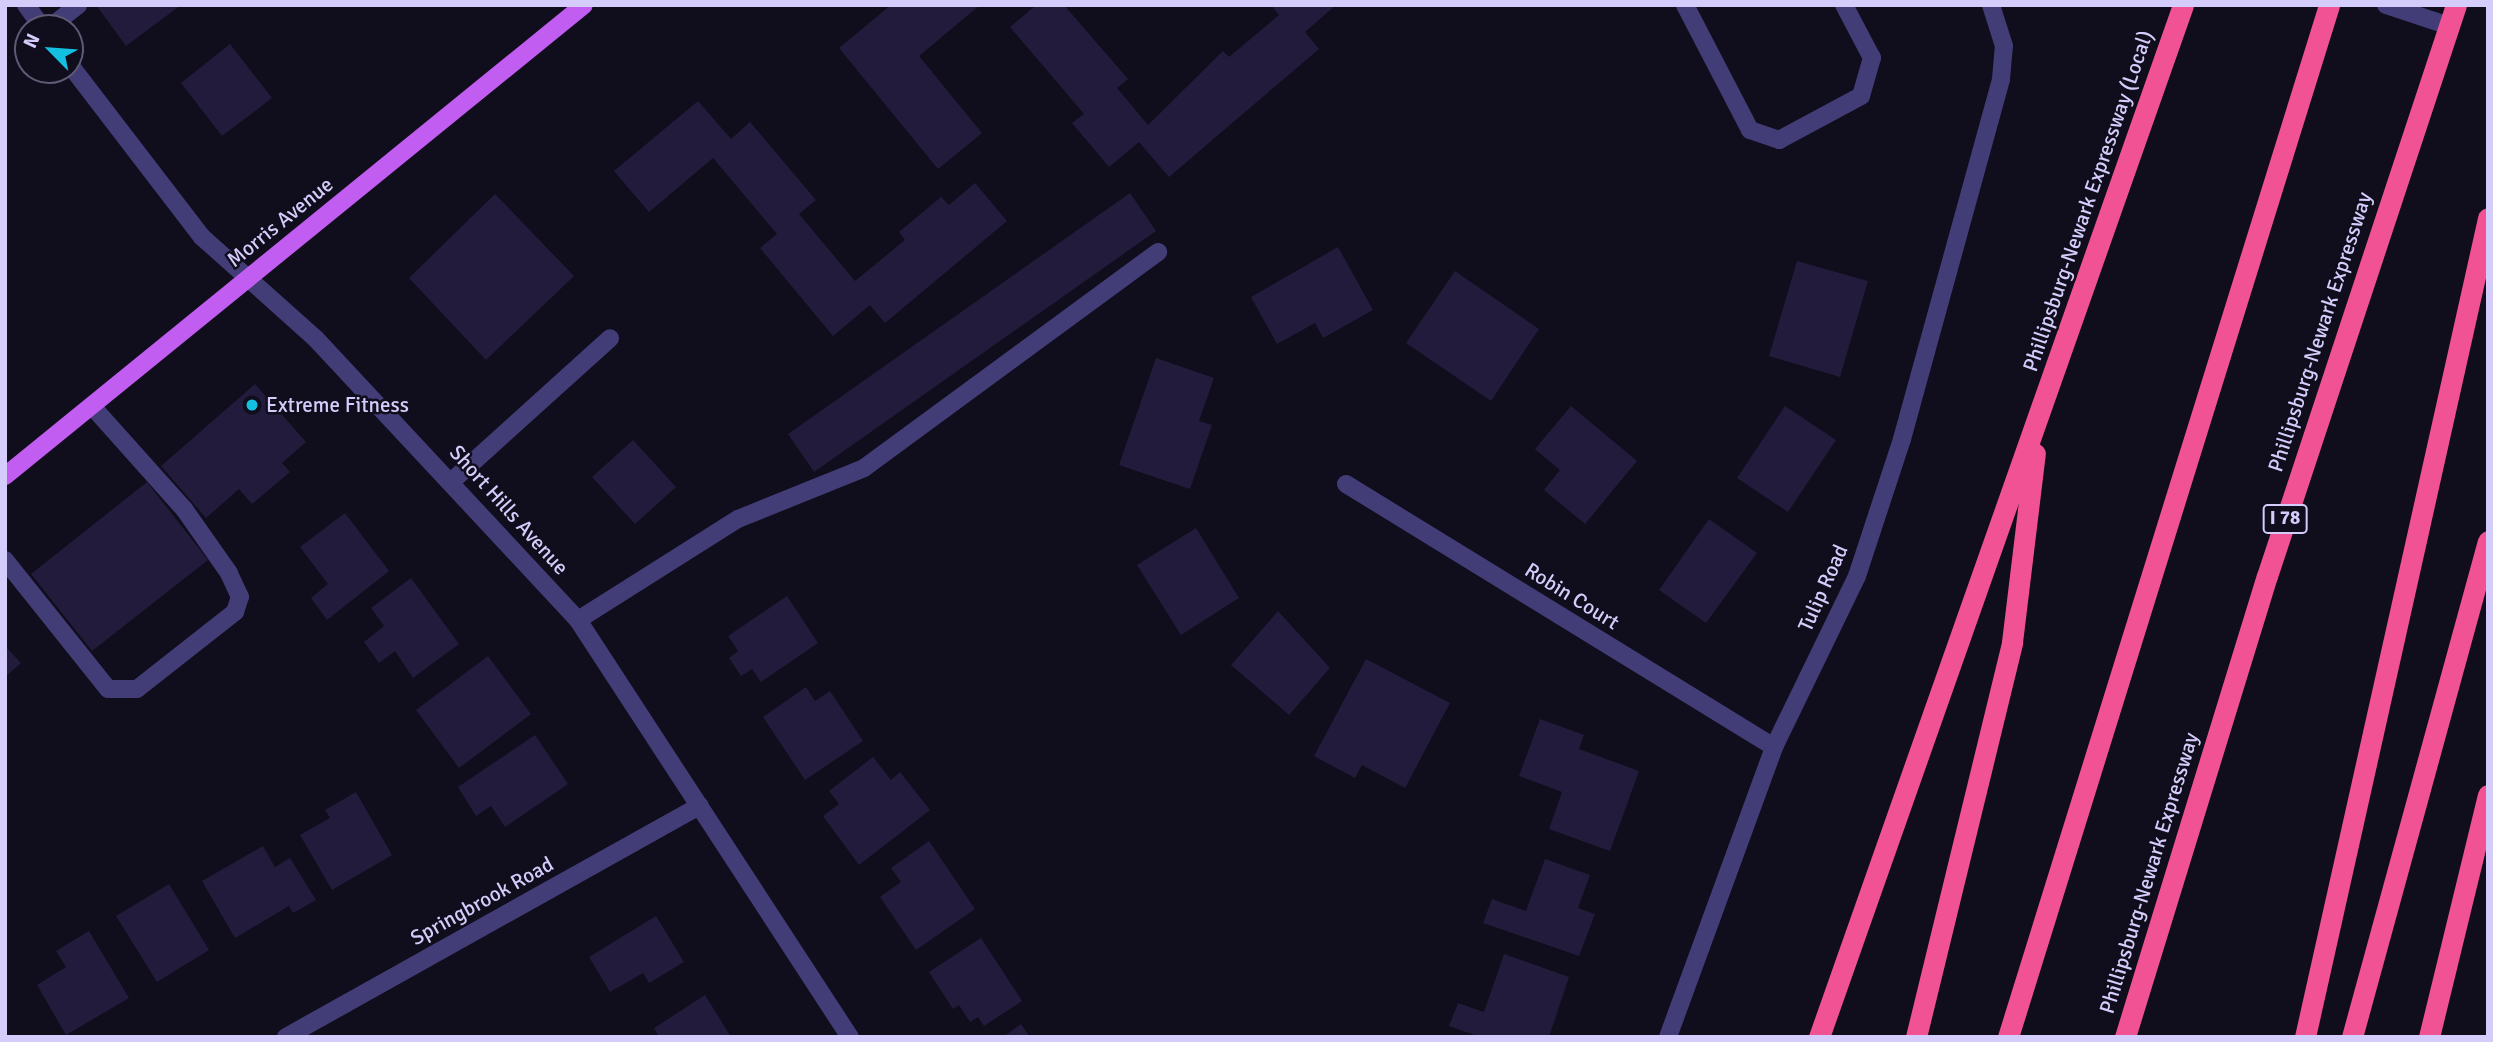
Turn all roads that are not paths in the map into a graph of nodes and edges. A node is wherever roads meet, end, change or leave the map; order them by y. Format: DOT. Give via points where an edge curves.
graph roads {
  1 [pos="584,5"];
  2 [pos="1685,5"];
  3 [pos="1844,5"];
  4 [pos="1991,5"];
  5 [pos="2183,5"];
  6 [pos="2329,5"];
  7 [pos="2386,5"];
  8 [pos="2456,5"];
  9 [pos="2449,26"];
  10 [pos="84,84"];
  11 [pos="2488,218"];
  12 [pos="1157,252"];
  13 [pos="248,277"];
  14 [pos="610,338"];
  15 [pos="92,405"];
  16 [pos="2040,412"];
  17 [pos="5,476"];
  18 [pos="452,481"];
  19 [pos="1346,484"];
  20 [pos="2488,541"];
  21 [pos="5,559"];
  22 [pos="578,620"];
  23 [pos="1774,747"];
  24 [pos="2488,795"];
  25 [pos="700,806"];
  26 [pos="286,1037"];
  27 [pos="850,1037"];
  28 [pos="1668,1037"];
  29 [pos="1819,1037"];
  30 [pos="1916,1037"];
  31 [pos="2008,1037"];
  32 [pos="2125,1037"];
  33 [pos="2305,1037"];
  34 [pos="2352,1037"];
  35 [pos="2429,1037"];
  1 -- 13 [label="main road, Morris Avenue"];
  2 -- 3 [label="street" via="1750,130 1779,140 1861,96 1872,58"];
  4 -- 23 [label="street, Tulip Road" via="2004,46 1985,146 1857,576"];
  5 -- 16 [label="highway, Phillipsburg-Newark Expressway (Local)"];
  6 -- 31 [label="highway"];
  7 -- 9 [label="street"];
  8 -- 9 [label="highway, Phillipsburg-Newark Expressway / I 78"];
  9 -- 32 [label="highway, Phillipsburg-Newark Expressway / I 78" via="2271,563"];
  10 -- 13 [label="street, Short Hills Avenue" via="170,201"];
  11 -- 33 [label="highway"];
  12 -- 22 [label="street" via="864,468 738,519"];
  13 -- 15 [label="main road, Morris Avenue"];
  13 -- 18 [label="street, Short Hills Avenue"];
  14 -- 18 [label="street"];
  15 -- 17 [label="main road, Morris Avenue"];
  15 -- 21 [label="street" via="184,509 229,573 240,597 235,612 136,689 108,689"];
  16 -- 29 [label="highway"];
  16 -- 30 [label="highway" via="2012,642"];
  18 -- 22 [label="street, Short Hills Avenue"];
  19 -- 23 [label="street, Robin Court"];
  20 -- 34 [label="highway"];
  22 -- 25 [label="street, Short Hills Avenue"];
  23 -- 28 [label="street, Tulip Road"];
  24 -- 35 [label="highway"];
  25 -- 26 [label="street, Springbrook Road"];
  25 -- 27 [label="street, Short Hills Avenue"];
}
